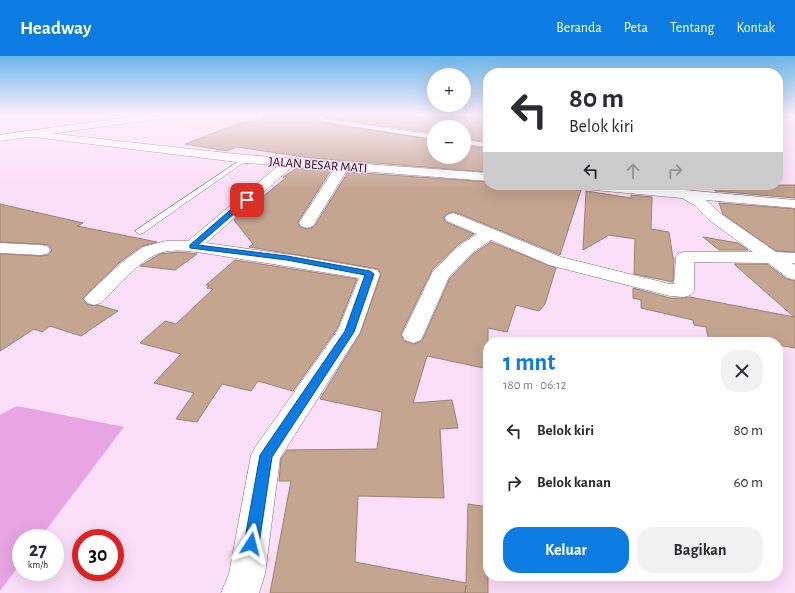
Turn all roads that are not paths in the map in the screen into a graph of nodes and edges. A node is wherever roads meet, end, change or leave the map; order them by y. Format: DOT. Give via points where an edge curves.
graph roads {
  1 [pos="73,139"];
  2 [pos="471,143"];
  3 [pos="483,144"];
  4 [pos="245,159"];
  5 [pos="290,162"];
  6 [pos="343,166"];
  7 [pos="483,177"];
  8 [pos="635,190"];
  9 [pos="687,195"];
  10 [pos="795,204"];
  11 [pos="453,218"];
  12 [pos="307,223"];
  13 [pos="140,231"];
  14 [pos="490,233"];
  15 [pos="192,246"];
  16 [pos="0,248"];
  17 [pos="41,250"];
  18 [pos="772,257"];
  19 [pos="795,258"];
  20 [pos="795,274"];
  21 [pos="94,299"];
  22 [pos="413,335"];
  23 [pos="240,593"];
  1 -- 4 [label="street, JALAN BESAR MATI"];
  2 -- 3 [label="lane"];
  4 -- 5 [label="street, JALAN BESAR MATI"];
  4 -- 13 [label="lane"];
  5 -- 6 [label="street, JALAN BESAR MATI"];
  5 -- 15 [label="street"];
  6 -- 7 [label="street, JALAN BESAR MATI"];
  6 -- 12 [label="street"];
  8 -- 9 [label="street"];
  9 -- 10 [label="street"];
  9 -- 18 [label="street" via="715,218"];
  11 -- 14 [label="street"];
  14 -- 18 [label="street" via="555,261 670,290 684,291 685,257"];
  14 -- 22 [label="street" via="466,249 440,275"];
  15 -- 21 [label="street" via="170,246 150,250"];
  15 -- 23 [label="street" via="287,258 370,274 349,332 266,455 247,574"];
  16 -- 17 [label="street"];
  18 -- 19 [label="street"];
  18 -- 20 [label="street"];
}
